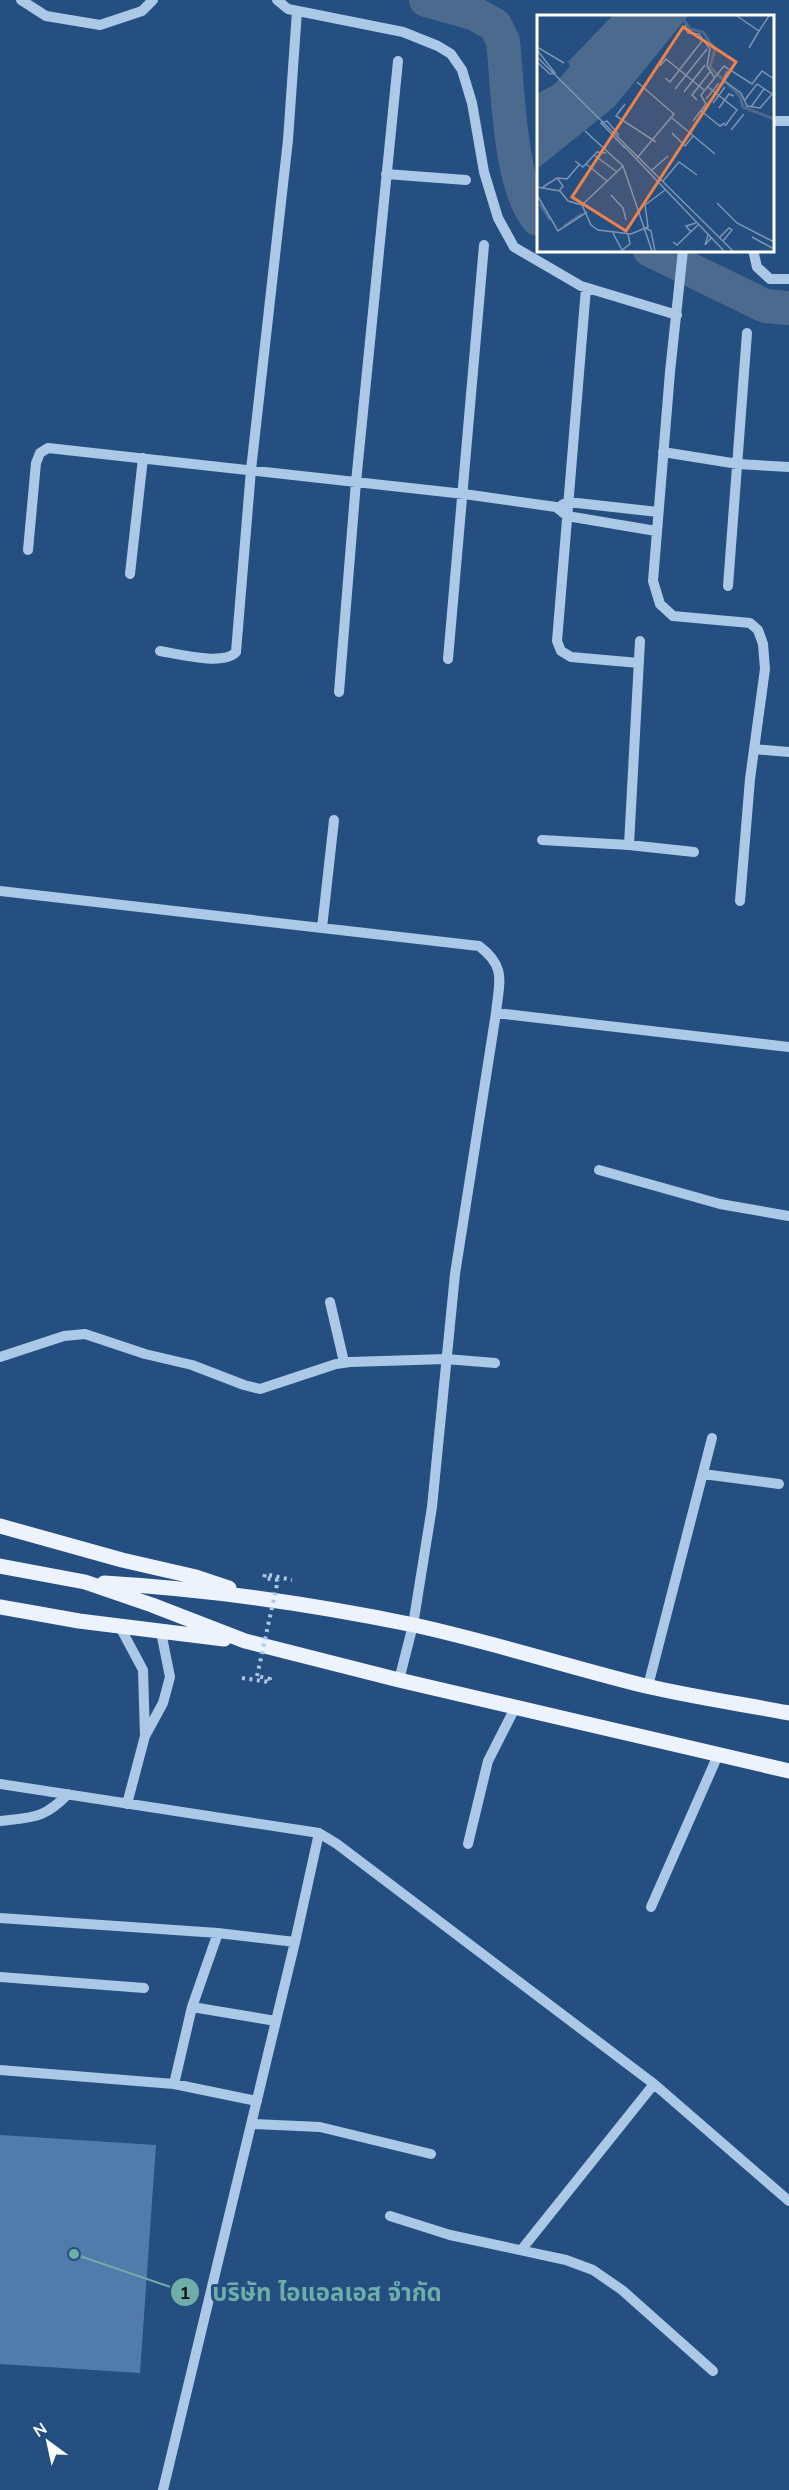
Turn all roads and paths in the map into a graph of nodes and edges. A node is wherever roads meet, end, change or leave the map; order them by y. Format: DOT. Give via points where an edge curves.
graph roads {
  1 [pos="21,0"];
  2 [pos="153,0"];
  3 [pos="277,0"];
  4 [pos="297,11"];
  5 [pos="398,61"];
  6 [pos="774,121"];
  7 [pos="789,122"];
  8 [pos="386,174"];
  9 [pos="466,180"];
  10 [pos="484,244"];
  11 [pos="683,252"];
  12 [pos="753,252"];
  13 [pos="789,279"];
  14 [pos="586,288"];
  15 [pos="677,310"];
  16 [pos="747,333"];
  17 [pos="663,452"];
  18 [pos="143,458"];
  19 [pos="738,464"];
  20 [pos="789,467"];
  21 [pos="251,470"];
  22 [pos="356,482"];
  23 [pos="464,494"];
  24 [pos="568,502"];
  25 [pos="556,507"];
  26 [pos="658,512"];
  27 [pos="567,516"];
  28 [pos="656,531"];
  29 [pos="28,550"];
  30 [pos="130,574"];
  31 [pos="728,586"];
  32 [pos="640,641"];
  33 [pos="160,651"];
  34 [pos="448,659"];
  35 [pos="639,663"];
  36 [pos="339,692"];
  37 [pos="754,749"];
  38 [pos="789,752"];
  39 [pos="334,820"];
  40 [pos="542,840"];
  41 [pos="629,845"];
  42 [pos="694,852"];
  43 [pos="0,891"];
  44 [pos="740,901"];
  45 [pos="322,928"];
  46 [pos="496,1013"];
  47 [pos="789,1047"];
  48 [pos="599,1170"];
  49 [pos="789,1216"];
  50 [pos="330,1302"];
  51 [pos="0,1357"];
  52 [pos="446,1359"];
  53 [pos="344,1362"];
  54 [pos="495,1363"];
  55 [pos="712,1438"];
  56 [pos="703,1474"];
  57 [pos="779,1484"];
  58 [pos="0,1526"];
  59 [pos="0,1566"];
  60 [pos="292,1580"];
  61 [pos="85,1582"];
  62 [pos="261,1599"];
  63 [pos="0,1607"];
  64 [pos="412,1625"];
  65 [pos="120,1627"];
  66 [pos="161,1632"];
  67 [pos="245,1641"];
  68 [pos="242,1678"];
  69 [pos="399,1680"];
  70 [pos="648,1686"];
  71 [pos="515,1708"];
  72 [pos="789,1713"];
  73 [pos="145,1736"];
  74 [pos="718,1755"];
  75 [pos="789,1772"];
  76 [pos="0,1784"];
  77 [pos="68,1794"];
  78 [pos="127,1804"];
  79 [pos="0,1821"];
  80 [pos="319,1833"];
  81 [pos="468,1845"];
  82 [pos="651,1907"];
  83 [pos="0,1918"];
  84 [pos="218,1933"];
  85 [pos="295,1942"];
  86 [pos="0,1977"];
  87 [pos="144,1988"];
  88 [pos="192,2007"];
  89 [pos="276,2021"];
  90 [pos="0,2070"];
  91 [pos="174,2084"];
  92 [pos="654,2084"];
  93 [pos="257,2101"];
  94 [pos="252,2124"];
  95 [pos="431,2154"];
  96 [pos="789,2200"];
  97 [pos="390,2216"];
  98 [pos="522,2249"];
  99 [pos="713,2371"];
  100 [pos="163,2490"];
  1 -- 2 [label="street" via="46,16 100,25 142,11"];
  3 -- 4 [label="street"];
  4 -- 14 [label="street" via="403,32 451,54 462,70 472,104 484,172 498,218 514,247"];
  4 -- 21 [label="street" via="288,140"];
  5 -- 8 [label="street"];
  6 -- 7 [label="street"];
  8 -- 9 [label="street"];
  8 -- 22 [label="street"];
  10 -- 23 [label="street"];
  11 -- 15 [label="street"];
  12 -- 13 [label="street" via="757,267 770,279"];
  14 -- 15 [label="street"];
  14 -- 24 [label="street"];
  15 -- 17 [label="street"];
  16 -- 19 [label="street"];
  17 -- 19 [label="street"];
  17 -- 26 [label="street"];
  18 -- 21 [label="street"];
  18 -- 29 [label="street" via="48,448 40,453"];
  18 -- 30 [label="street"];
  19 -- 20 [label="street"];
  19 -- 31 [label="street"];
  21 -- 22 [label="street"];
  21 -- 33 [label="street" via="236,652 219,659"];
  22 -- 23 [label="street"];
  22 -- 36 [label="street"];
  23 -- 25 [label="street"];
  23 -- 34 [label="street"];
  24 -- 25 [label="street"];
  24 -- 26 [label="street"];
  24 -- 27 [label="street"];
  25 -- 27 [label="street"];
  26 -- 28 [label="street"];
  27 -- 28 [label="street"];
  27 -- 35 [label="street" via="557,641 561,651 571,657"];
  28 -- 37 [label="street" via="653,581 660,604 673,616 738,620 758,630 765,669"];
  32 -- 35 [label="street"];
  35 -- 41 [label="street"];
  37 -- 38 [label="street"];
  37 -- 44 [label="street"];
  39 -- 45 [label="street"];
  40 -- 41 [label="street"];
  41 -- 42 [label="street"];
  43 -- 45 [label="street"];
  45 -- 46 [label="street" via="479,946 492,956 500,970"];
  46 -- 47 [label="street"];
  46 -- 52 [label="street" via="455,1274"];
  48 -- 49 [label="street" via="720,1204"];
  50 -- 53 [label="street"];
  51 -- 53 [label="street" via="64,1336 85,1334 260,1389"];
  52 -- 53 [label="street"];
  52 -- 54 [label="street"];
  52 -- 64 [label="street" via="432,1507"];
  55 -- 56 [label="street"];
  56 -- 57 [label="street"];
  56 -- 70 [label="street"];
  58 -- 62 [label="main road" via="196,1577"];
  59 -- 61 [label="main road"];
  60 -- 68 [label="path, bridge" via="265,1574 264,1578 278,1580 257,1676 270,1679 269,1682"];
  61 -- 62 [label="main road" via="159,1586"];
  61 -- 67 [label="main road"];
  62 -- 64 [label="main road"];
  63 -- 65 [label="main road"];
  64 -- 69 [label="street"];
  64 -- 70 [label="main road"];
  65 -- 66 [label="main road"];
  65 -- 73 [label="street" via="142,1670"];
  66 -- 67 [label="main road"];
  66 -- 73 [label="street" via="170,1677 163,1703"];
  67 -- 69 [label="main road"];
  69 -- 71 [label="main road"];
  70 -- 72 [label="main road"];
  71 -- 74 [label="main road"];
  71 -- 81 [label="street" via="488,1761"];
  73 -- 78 [label="street"];
  74 -- 75 [label="main road"];
  74 -- 82 [label="street"];
  76 -- 77 [label="street"];
  77 -- 78 [label="street"];
  77 -- 79 [label="street" via="52,1810 39,1816"];
  78 -- 80 [label="street"];
  80 -- 85 [label="street"];
  80 -- 92 [label="street"];
  83 -- 84 [label="street"];
  84 -- 85 [label="street"];
  84 -- 88 [label="street"];
  85 -- 89 [label="street"];
  86 -- 87 [label="street"];
  88 -- 89 [label="street"];
  88 -- 91 [label="street"];
  89 -- 93 [label="street"];
  90 -- 91 [label="street"];
  91 -- 93 [label="street"];
  92 -- 96 [label="street"];
  92 -- 98 [label="street"];
  93 -- 94 [label="street"];
  94 -- 95 [label="street" via="320,2127"];
  94 -- 100 [label="street"];
  97 -- 98 [label="street" via="450,2235"];
  98 -- 99 [label="street" via="566,2259 622,2289"];
}
